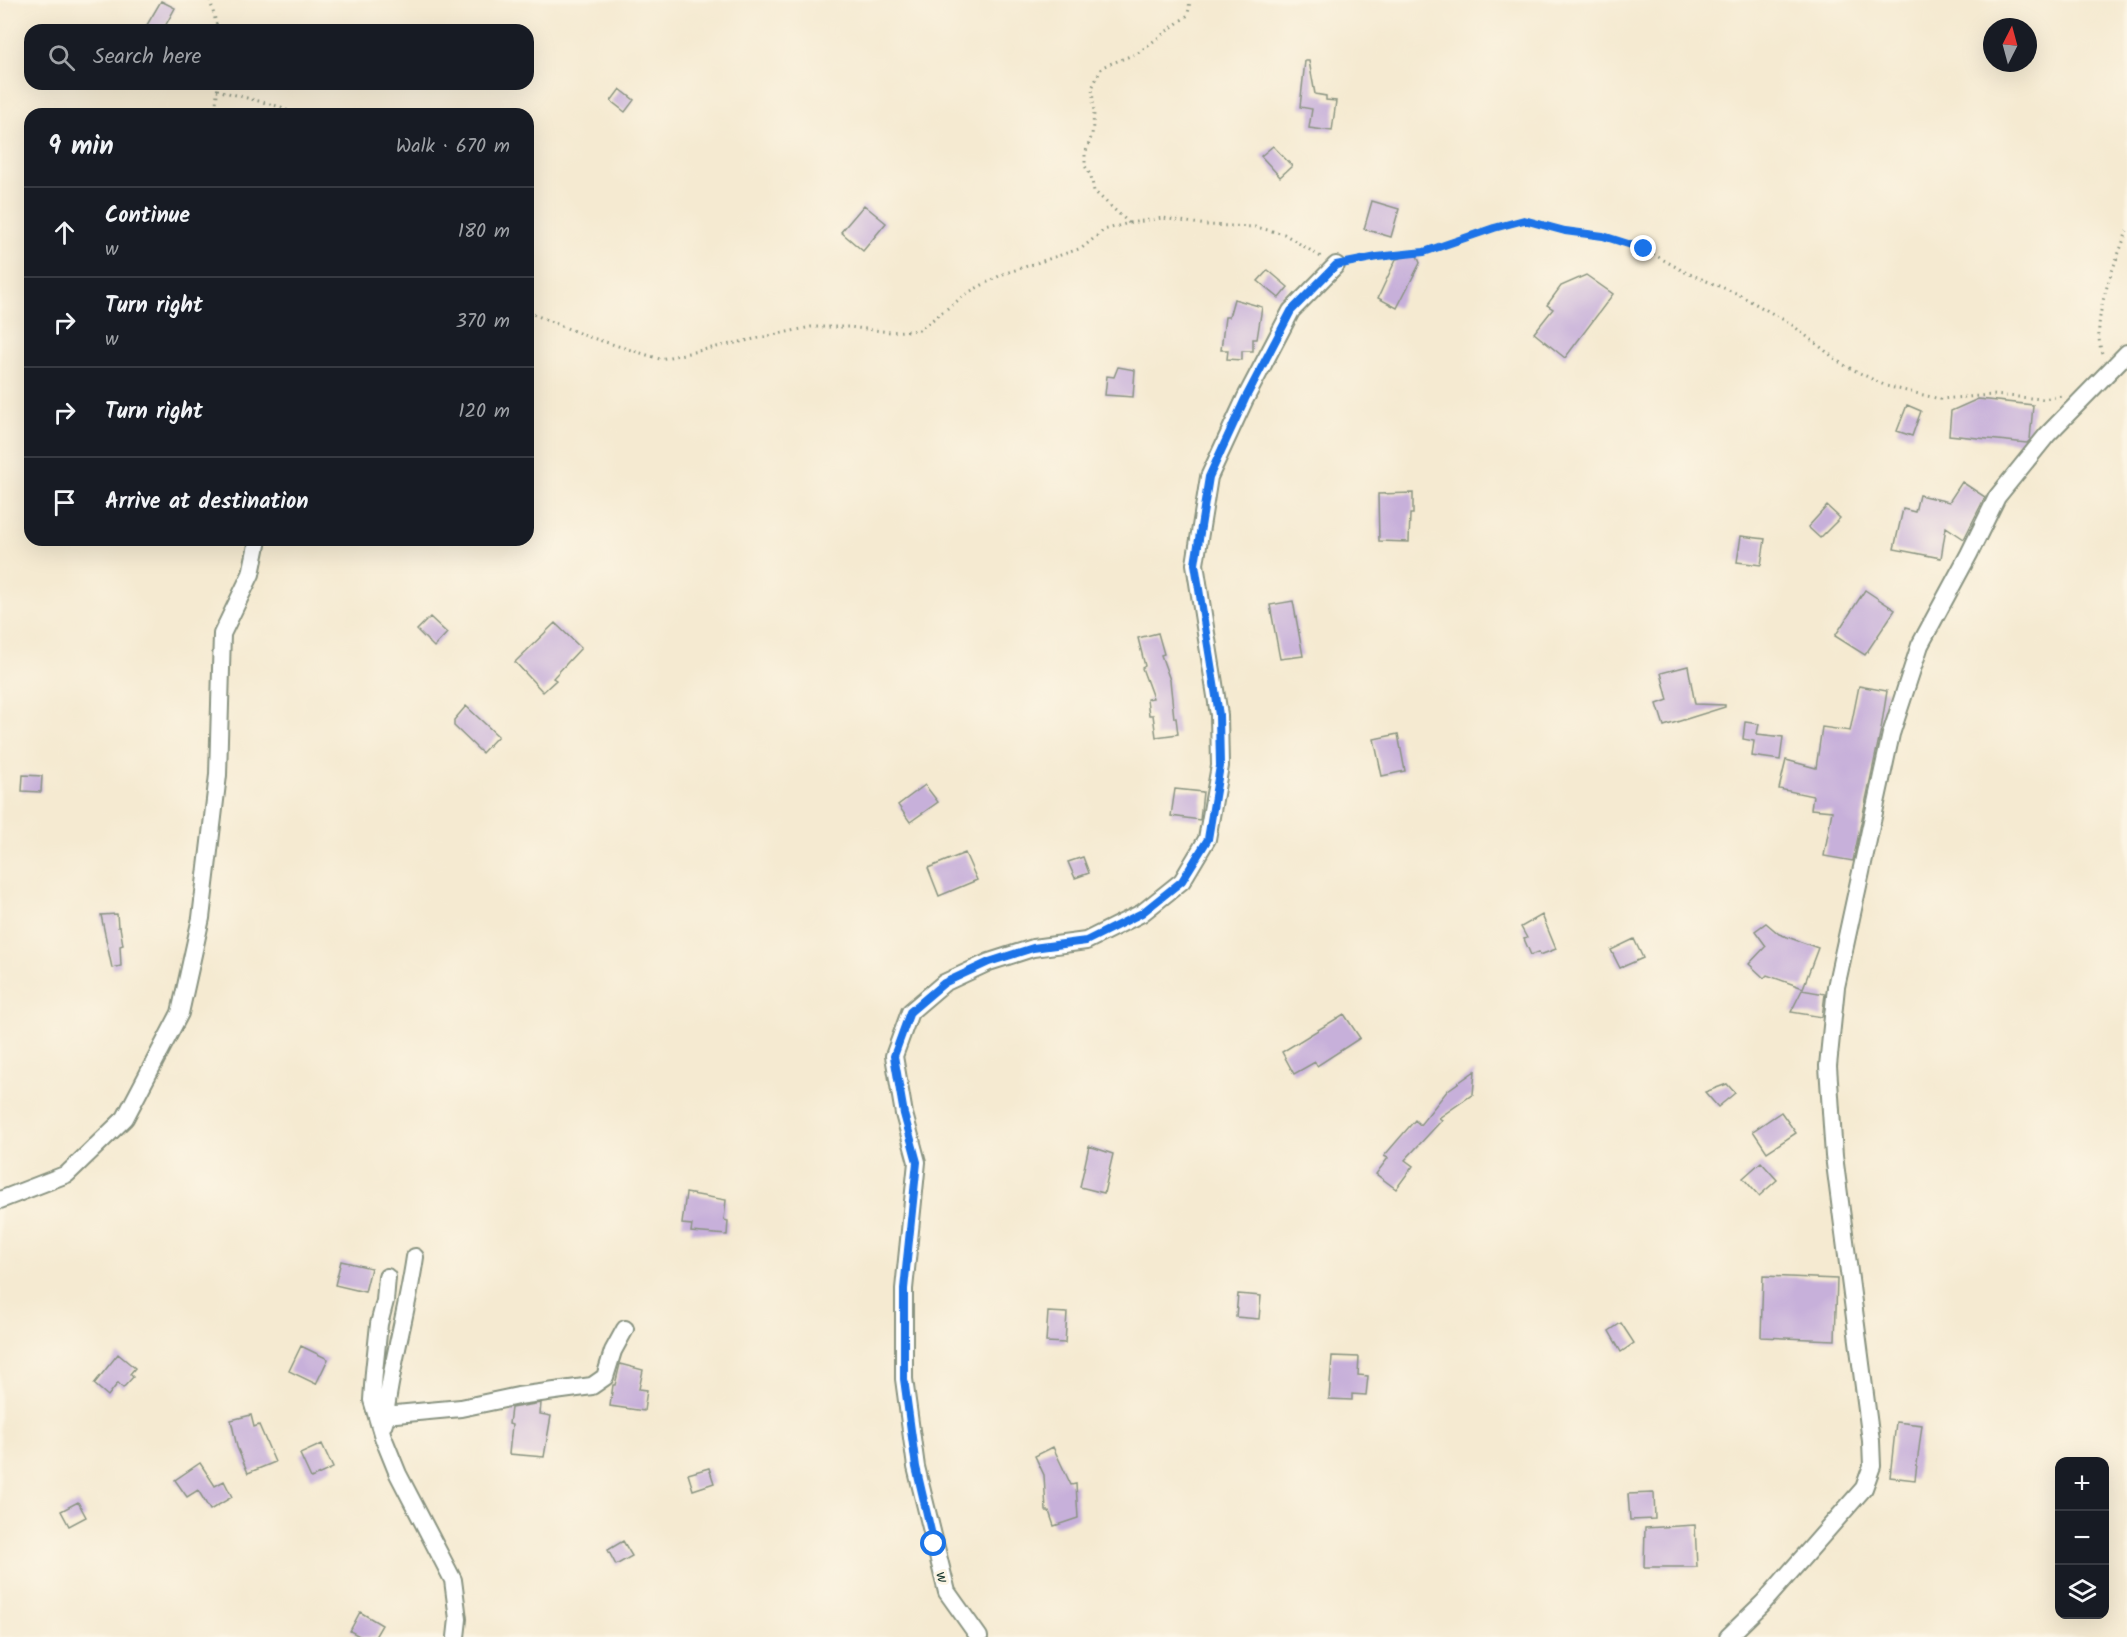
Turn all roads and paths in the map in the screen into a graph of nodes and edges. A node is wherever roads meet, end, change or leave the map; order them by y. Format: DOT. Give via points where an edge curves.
graph roads {
  1 [pos="210,0"];
  2 [pos="1190,0"];
  3 [pos="216,24"];
  4 [pos="217,90"];
  5 [pos="216,108"];
  6 [pos="284,108"];
  7 [pos="1129,224"];
  8 [pos="2127,231"];
  9 [pos="1336,265"];
  10 [pos="534,314"];
  11 [pos="2127,354"];
  12 [pos="2108,372"];
  13 [pos="2090,391"];
  14 [pos="257,546"];
  15 [pos="0,1200"];
  16 [pos="415,1257"];
  17 [pos="387,1277"];
  18 [pos="625,1329"];
  19 [pos="385,1415"];
  20 [pos="383,1437"];
  21 [pos="456,1637"];
  22 [pos="980,1637"];
  23 [pos="1728,1637"];
  1 -- 3 [label="path"];
  2 -- 7 [label="path" via="1188,15 1138,53 1102,67 1092,88 1094,114 1086,166 1094,191"];
  4 -- 5 [label="path"];
  4 -- 6 [label="path"];
  7 -- 9 [label="path" via="1163,218 1256,227 1284,234"];
  7 -- 10 [label="path" via="1104,230 1082,248 1003,274 969,292 919,330 811,327 660,359"];
  8 -- 12 [label="path" via="2104,298 2098,341"];
  9 -- 13 [label="path" via="1424,252 1524,220 1603,236 1644,249 1756,304 1791,324 1842,364 1886,386 1940,399 1993,395 2043,399"];
  9 -- 22 [label="street, w" via="1291,311 1209,477 1195,564 1219,715 1220,766 1208,839 1182,881 1142,913 1086,941 1033,948 989,962 944,983 910,1012 894,1056 917,1162 904,1289 904,1379 916,1467 947,1592"];
  11 -- 12 [label="street"];
  12 -- 13 [label="street"];
  13 -- 23 [label="street" via="1996,497 1920,645 1891,734 1836,987 1828,1066 1834,1156 1872,1466 1864,1488"];
  14 -- 15 [label="street" via="251,574 222,634 218,775 201,918 180,1013 125,1118 67,1174"];
  16 -- 19 [label="street"];
  17 -- 20 [label="street" via="372,1400"];
  18 -- 19 [label="street" via="605,1377 592,1386 461,1408"];
  19 -- 20 [label="street"];
  20 -- 21 [label="street" via="453,1580"];
}
